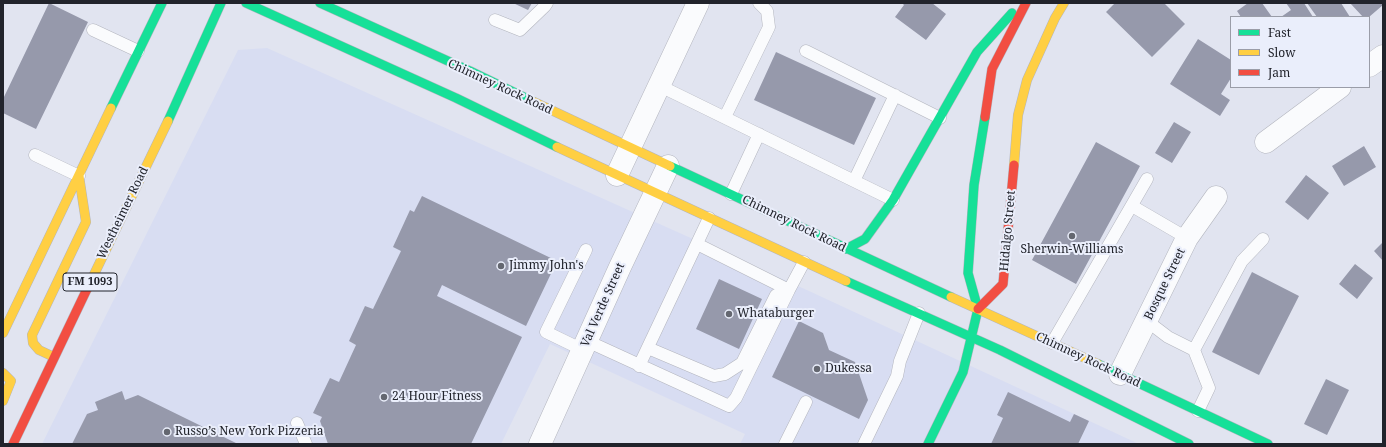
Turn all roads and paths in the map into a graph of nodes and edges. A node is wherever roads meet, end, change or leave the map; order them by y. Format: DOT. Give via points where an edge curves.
graph roads {
  1 [pos="162,3"];
  2 [pos="222,3"];
  3 [pos="246,3"];
  4 [pos="320,3"];
  5 [pos="547,3"];
  6 [pos="698,3"];
  7 [pos="759,3"];
  8 [pos="1021,3"];
  9 [pos="1026,3"];
  10 [pos="1064,3"];
  11 [pos="495,20"];
  12 [pos="93,30"];
  13 [pos="138,51"];
  14 [pos="806,51"];
  15 [pos="1383,56"];
  16 [pos="1370,65"];
  17 [pos="658,85"];
  18 [pos="1339,88"];
  19 [pos="895,95"];
  20 [pos="725,117"];
  21 [pos="940,118"];
  22 [pos="759,134"];
  23 [pos="1266,142"];
  24 [pos="629,148"];
  25 [pos="35,155"];
  26 [pos="668,166"];
  27 [pos="616,175"];
  28 [pos="79,176"];
  29 [pos="1147,179"];
  30 [pos="854,181"];
  31 [pos="655,194"];
  32 [pos="731,194"];
  33 [pos="1216,197"];
  34 [pos="893,200"];
  35 [pos="1132,206"];
  36 [pos="709,218"];
  37 [pos="1187,238"];
  38 [pos="1263,239"];
  39 [pos="697,244"];
  40 [pos="586,250"];
  41 [pos="846,250"];
  42 [pos="804,262"];
  43 [pos="789,290"];
  44 [pos="978,309"];
  45 [pos="919,313"];
  46 [pos="1147,321"];
  47 [pos="3,332"];
  48 [pos="971,337"];
  49 [pos="1052,343"];
  50 [pos="585,346"];
  51 [pos="648,348"];
  52 [pos="1194,350"];
  53 [pos="54,357"];
  54 [pos="639,366"];
  55 [pos="3,373"];
  56 [pos="1120,374"];
  57 [pos="3,401"];
  58 [pos="806,402"];
  59 [pos="1198,411"];
  60 [pos="297,423"];
  61 [pos="13,444"];
  62 [pos="306,444"];
  63 [pos="540,444"];
  64 [pos="785,444"];
  65 [pos="864,444"];
  66 [pos="928,444"];
  67 [pos="1189,444"];
  68 [pos="1268,444"];
  1 -- 13 [label="main road"];
  2 -- 53 [label="main road, Westheimer Road / FM 1093"];
  3 -- 27 [label="main road" via="456,98"];
  4 -- 24 [label="main road, Chimney Rock Road" via="470,71"];
  5 -- 11 [label="lane" via="520,30"];
  6 -- 17 [label="street"];
  7 -- 20 [label="lane" via="767,11 769,26"];
  8 -- 21 [label="main road" via="977,52"];
  9 -- 44 [label="main road" via="992,69 976,170 968,273"];
  10 -- 44 [label="main road, Hidalgo Street" via="1036,58 1018,115 1003,284"];
  12 -- 13 [label="lane"];
  13 -- 28 [label="main road"];
  14 -- 19 [label="lane"];
  15 -- 16 [label="street"];
  17 -- 20 [label="lane"];
  17 -- 24 [label="street"];
  18 -- 23 [label="street"];
  19 -- 21 [label="lane"];
  19 -- 30 [label="lane"];
  20 -- 22 [label="lane"];
  21 -- 34 [label="main road"];
  22 -- 30 [label="lane"];
  22 -- 32 [label="lane"];
  24 -- 26 [label="main road, Chimney Rock Road"];
  24 -- 27 [label="street"];
  25 -- 28 [label="lane"];
  26 -- 31 [label="street, Val Verde Street"];
  26 -- 32 [label="main road, Chimney Rock Road"];
  27 -- 31 [label="main road"];
  28 -- 47 [label="main road"];
  28 -- 53 [label="main road" via="86,222 32,335 33,343 39,350"];
  29 -- 35 [label="lane"];
  30 -- 34 [label="lane"];
  31 -- 36 [label="main road"];
  31 -- 50 [label="street, Val Verde Street"];
  32 -- 41 [label="main road, Chimney Rock Road"];
  33 -- 37 [label="street, Bosque Street"];
  34 -- 41 [label="main road" via="865,239"];
  35 -- 37 [label="lane"];
  35 -- 49 [label="lane"];
  36 -- 39 [label="lane"];
  36 -- 42 [label="main road"];
  37 -- 46 [label="street, Bosque Street"];
  38 -- 52 [label="lane" via="1242,261"];
  39 -- 43 [label="lane"];
  39 -- 51 [label="lane"];
  40 -- 50 [label="lane" via="546,332"];
  41 -- 44 [label="main road, Chimney Rock Road"];
  42 -- 43 [label="lane"];
  42 -- 45 [label="main road"];
  43 -- 51 [label="lane" via="776,295 742,363 725,374 714,376"];
  43 -- 54 [label="lane" via="736,398 729,406"];
  44 -- 48 [label="main road"];
  44 -- 49 [label="main road, Chimney Rock Road"];
  45 -- 48 [label="main road"];
  45 -- 65 [label="lane" via="900,361 897,376"];
  46 -- 52 [label="lane" via="1168,337"];
  46 -- 56 [label="street, Bosque Street"];
  48 -- 66 [label="main road" via="962,372"];
  48 -- 67 [label="main road"];
  49 -- 56 [label="main road, Chimney Rock Road"];
  50 -- 54 [label="lane"];
  50 -- 63 [label="street, Val Verde Street"];
  51 -- 54 [label="lane"];
  52 -- 59 [label="lane" via="1209,388"];
  53 -- 61 [label="main road, Westheimer Road / FM 1093"];
  55 -- 57 [label="main road" via="11,381"];
  56 -- 59 [label="main road, Chimney Rock Road"];
  58 -- 64 [label="lane"];
  59 -- 68 [label="main road, Chimney Rock Road"];
  60 -- 62 [label="lane"];
}
